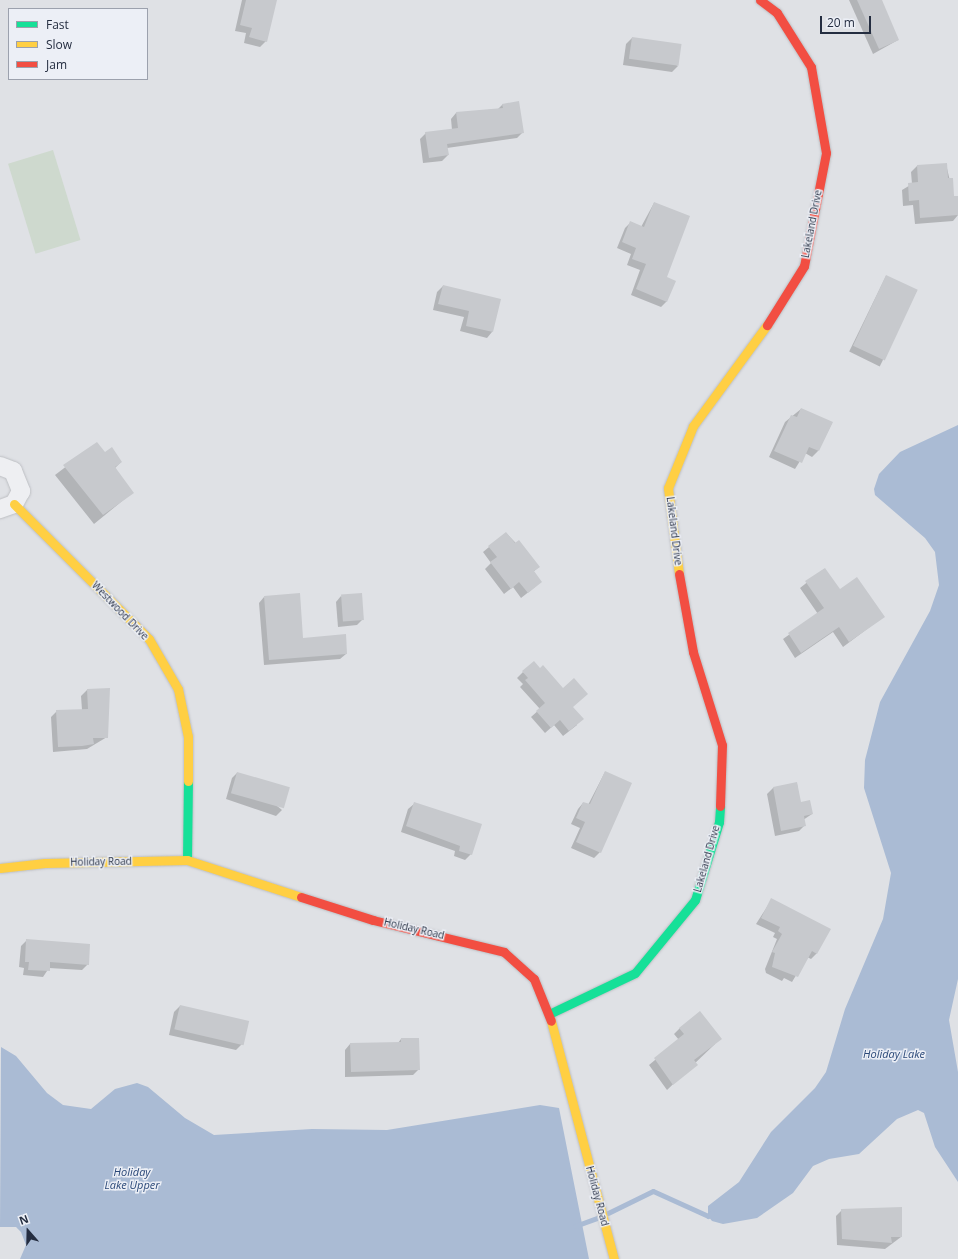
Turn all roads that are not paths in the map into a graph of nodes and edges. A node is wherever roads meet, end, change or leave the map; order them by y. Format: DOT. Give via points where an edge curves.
graph roads {
  1 [pos="760,0"];
  2 [pos="0,466"];
  3 [pos="7,507"];
  4 [pos="187,860"];
  5 [pos="0,868"];
  6 [pos="549,1014"];
  7 [pos="614,1259"];
  1 -- 6 [label="street, Lakeland Drive" via="777,12 811,67 826,153 804,266 751,351 694,426 668,488 673,542 693,652 722,745 719,822 695,900 634,973"];
  2 -- 3 [label="street, Westwood Drive" via="13,471 21,484"];
  3 -- 4 [label="street, Westwood Drive" via="149,639 178,690 188,737"];
  4 -- 5 [label="street, Holiday Road" via="45,863"];
  4 -- 6 [label="street, Holiday Road" via="373,920 504,952 534,979"];
  6 -- 7 [label="street, Holiday Road"];
}
